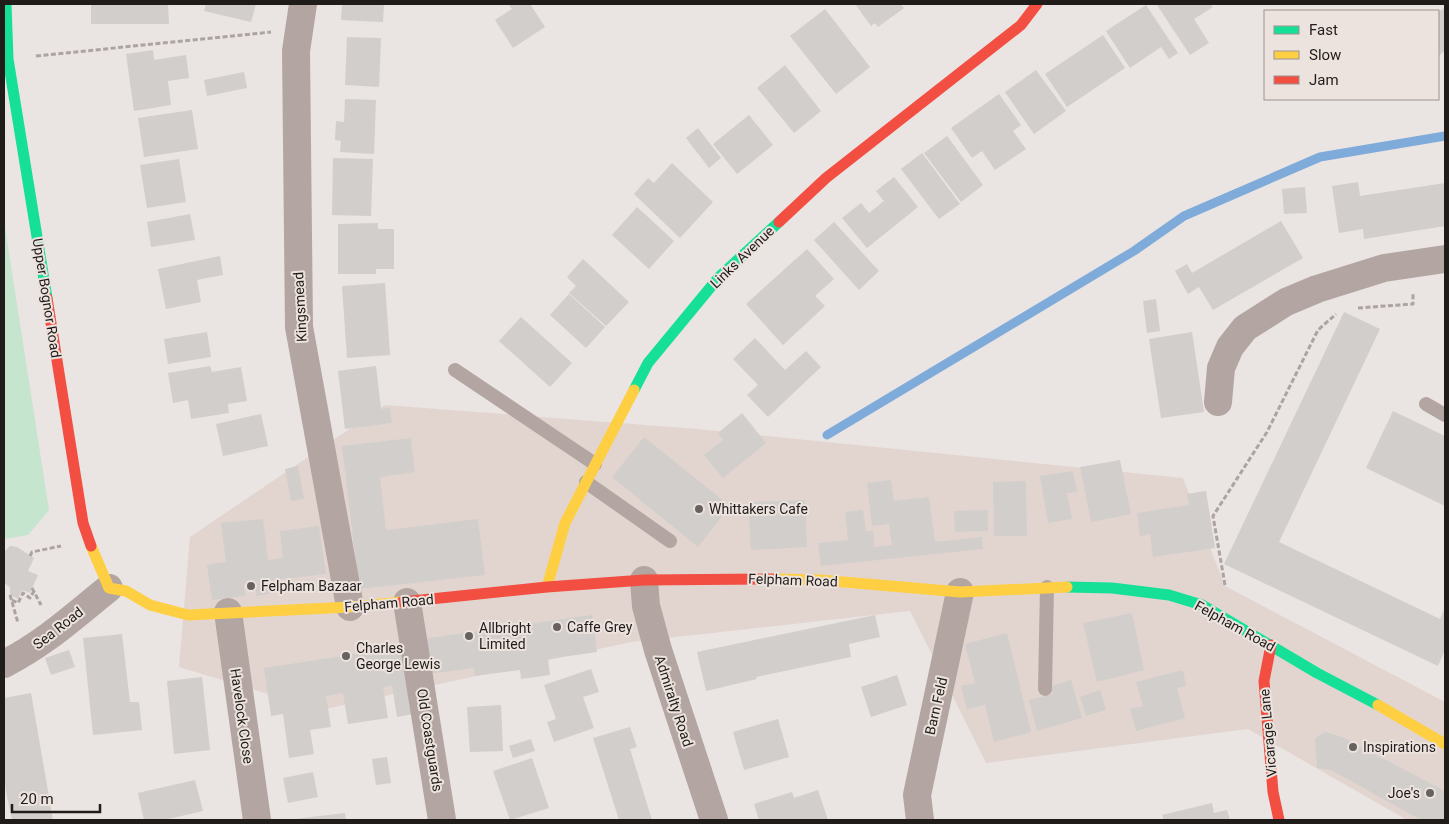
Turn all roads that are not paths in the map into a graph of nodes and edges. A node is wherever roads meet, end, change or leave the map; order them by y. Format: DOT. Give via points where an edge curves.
graph roads {
  1 [pos="6,4"];
  2 [pos="1037,4"];
  3 [pos="301,17"];
  4 [pos="1445,259"];
  5 [pos="455,370"];
  6 [pos="1218,402"];
  7 [pos="1426,404"];
  8 [pos="1445,414"];
  9 [pos="595,464"];
  10 [pos="586,482"];
  11 [pos="670,540"];
  12 [pos="644,580"];
  13 [pos="546,587"];
  14 [pos="1047,587"];
  15 [pos="108,588"];
  16 [pos="960,592"];
  17 [pos="407,602"];
  18 [pos="350,607"];
  19 [pos="228,612"];
  20 [pos="1271,645"];
  21 [pos="4,664"];
  22 [pos="1045,689"];
  23 [pos="1445,744"];
  24 [pos="257,820"];
  25 [pos="442,820"];
  26 [pos="714,820"];
  27 [pos="920,820"];
  28 [pos="1279,820"];
  1 -- 15 [label="street, Upper Bognor Road" via="8,59 83,523"];
  2 -- 9 [label="street, Links Avenue" via="1021,25 826,178 719,277 648,363"];
  3 -- 18 [label="street, Kingsmead" via="296,51 298,327"];
  4 -- 6 [label="street" via="1384,268 1317,288 1286,302 1244,328 1230,347 1221,368"];
  5 -- 9 [label="lane"];
  7 -- 8 [label="lane"];
  9 -- 10 [label="street, Links Avenue"];
  10 -- 11 [label="lane"];
  10 -- 13 [label="street, Links Avenue" via="565,523"];
  12 -- 13 [label="street, Felpham Road"];
  12 -- 16 [label="street, Felpham Road" via="821,580"];
  12 -- 26 [label="street, Admiralty Road" via="646,606 658,650"];
  13 -- 17 [label="street, Felpham Road"];
  14 -- 16 [label="street, Felpham Road"];
  14 -- 20 [label="street, Felpham Road" via="1112,588 1169,595 1202,605"];
  14 -- 22 [label="lane"];
  15 -- 19 [label="street, Felpham Road" via="126,591 150,605 188,614"];
  15 -- 21 [label="street, Sea Road" via="55,633"];
  16 -- 27 [label="street, Barn Feld" via="917,795"];
  17 -- 18 [label="street, Felpham Road"];
  17 -- 25 [label="street, Old Coastguards"];
  18 -- 19 [label="street, Felpham Road"];
  19 -- 24 [label="street, Havelock Close"];
  20 -- 23 [label="street, Felpham Road"];
  20 -- 28 [label="street, Vicarage Lane" via="1264,681 1273,792"];
}
